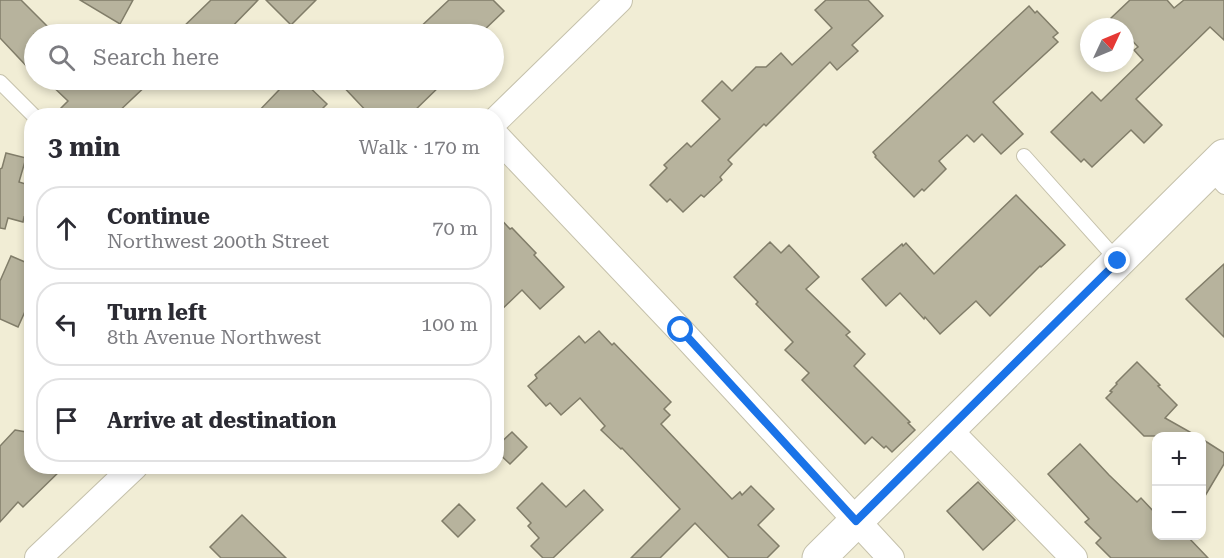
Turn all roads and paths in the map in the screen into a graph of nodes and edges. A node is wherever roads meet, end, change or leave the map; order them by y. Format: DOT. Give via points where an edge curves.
graph roads {
  1 [pos="619,0"];
  2 [pos="0,82"];
  3 [pos="26,108"];
  4 [pos="504,112"];
  5 [pos="504,144"];
  6 [pos="1024,156"];
  7 [pos="1219,172"];
  8 [pos="1118,261"];
  9 [pos="948,429"];
  10 [pos="127,474"];
  11 [pos="856,521"];
  12 [pos="38,558"];
  13 [pos="819,558"];
  14 [pos="891,558"];
  15 [pos="1074,558"];
  1 -- 4 [label="street"];
  2 -- 3 [label="lane"];
  5 -- 11 [label="street"];
  6 -- 8 [label="lane"];
  7 -- 8 [label="main road"];
  8 -- 9 [label="main road"];
  9 -- 11 [label="main road"];
  9 -- 15 [label="street"];
  10 -- 12 [label="street"];
  11 -- 13 [label="main road"];
  11 -- 14 [label="street"];
}
